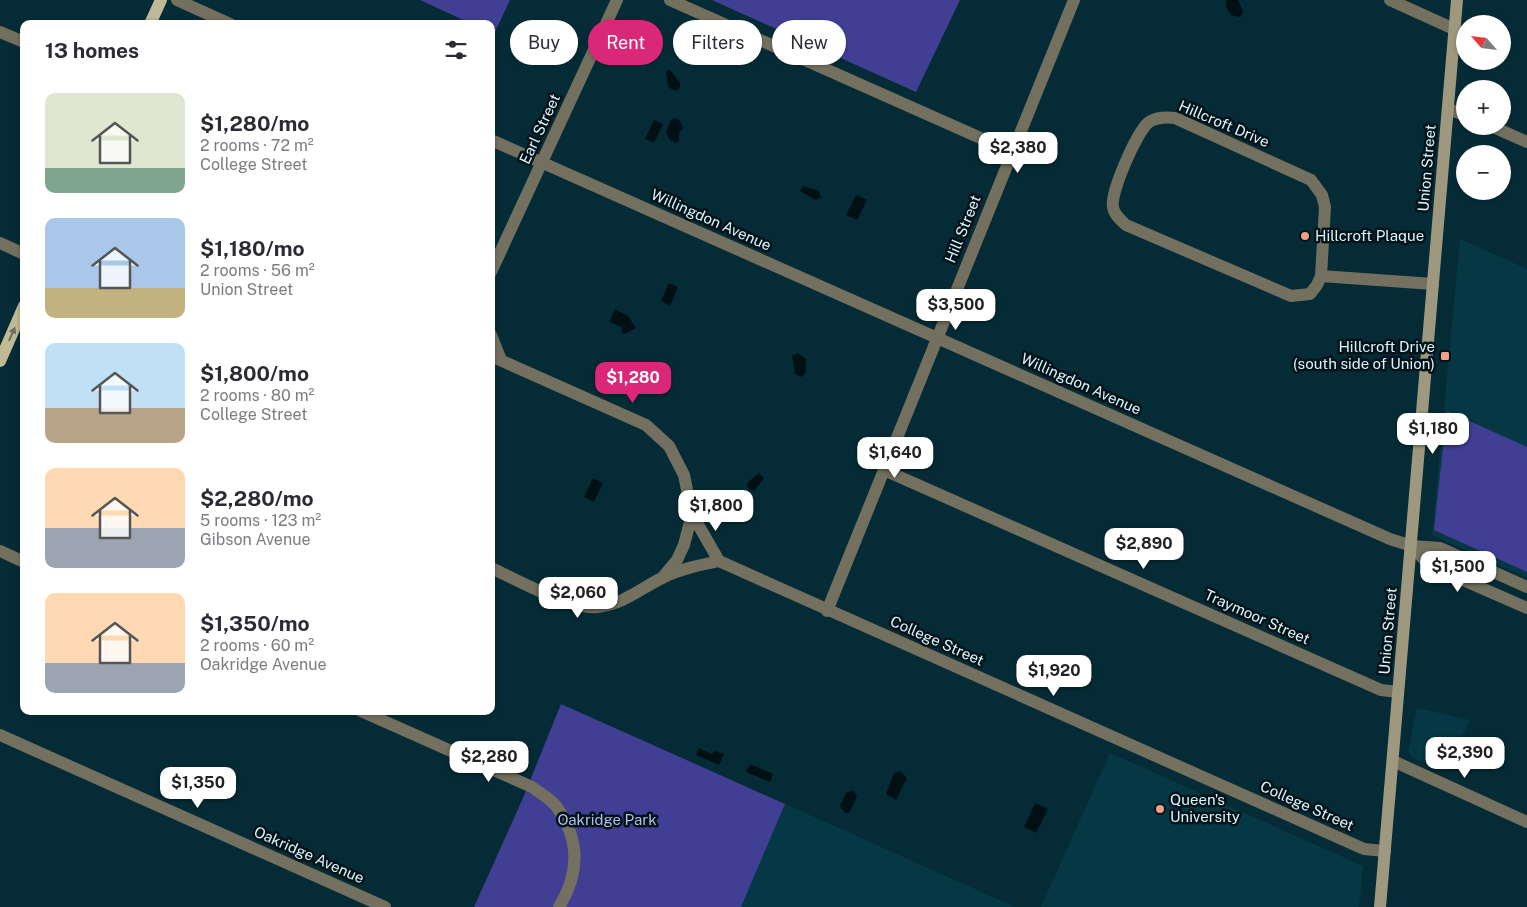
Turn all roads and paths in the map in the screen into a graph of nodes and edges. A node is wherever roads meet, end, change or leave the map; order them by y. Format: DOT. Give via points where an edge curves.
graph roads {
  1 [pos="161,0"];
  2 [pos="177,0"];
  3 [pos="617,0"];
  4 [pos="670,0"];
  5 [pos="1074,0"];
  6 [pos="1390,0"];
  7 [pos="1457,0"];
  8 [pos="152,20"];
  9 [pos="221,20"];
  10 [pos="1454,28"];
  11 [pos="0,32"];
  12 [pos="20,40"];
  13 [pos="1448,109"];
  14 [pos="1456,112"];
  15 [pos="1511,135"];
  16 [pos="495,142"];
  17 [pos="1527,142"];
  18 [pos="1012,152"];
  19 [pos="542,163"];
  20 [pos="0,243"];
  21 [pos="20,252"];
  22 [pos="495,263"];
  23 [pos="1321,276"];
  24 [pos="1433,284"];
  25 [pos="20,315"];
  26 [pos="937,338"];
  27 [pos="496,358"];
  28 [pos="0,361"];
  29 [pos="884,470"];
  30 [pos="692,514"];
  31 [pos="1412,546"];
  32 [pos="0,551"];
  33 [pos="20,560"];
  34 [pos="719,561"];
  35 [pos="495,570"];
  36 [pos="662,578"];
  37 [pos="1527,587"];
  38 [pos="1527,608"];
  39 [pos="827,610"];
  40 [pos="1398,692"];
  41 [pos="370,715"];
  42 [pos="0,735"];
  43 [pos="1392,761"];
  44 [pos="1527,822"];
  45 [pos="1385,851"];
  46 [pos="385,907"];
  47 [pos="560,907"];
  48 [pos="1380,907"];
  1 -- 8 [label="main road"];
  2 -- 9 [label="street"];
  3 -- 19 [label="street, Earl Street"];
  4 -- 18 [label="street"];
  5 -- 18 [label="street, Hill Street"];
  6 -- 10 [label="street"];
  7 -- 10 [label="main road, Union Street"];
  10 -- 13 [label="main road, Union Street"];
  11 -- 12 [label="street"];
  13 -- 14 [label="street"];
  13 -- 24 [label="main road, Union Street"];
  15 -- 17 [label="street"];
  16 -- 19 [label="street, Willingdon Avenue"];
  18 -- 26 [label="street, Hill Street"];
  19 -- 22 [label="street, Earl Street"];
  19 -- 26 [label="street, Willingdon Avenue"];
  20 -- 21 [label="street"];
  23 -- 23 [label="street, Hillcroft Drive" via="1310,294 1291,296 1126,225 1113,207 1113,194 1138,135 1149,122 1163,117 1175,118 1311,180 1322,194 1325,207"];
  23 -- 24 [label="street"];
  24 -- 31 [label="main road, Union Street"];
  28 -- 25 [label="main road, one-way"];
  26 -- 29 [label="street, Hill Street"];
  26 -- 31 [label="street, Willingdon Avenue"];
  27 -- 30 [label="street" via="646,425 669,446 684,475"];
  29 -- 39 [label="street, Hill Street"];
  29 -- 40 [label="street, Traymoor Street" via="1381,690"];
  30 -- 34 [label="street"];
  30 -- 36 [label="street" via="677,560"];
  31 -- 37 [label="street" via="1440,548"];
  31 -- 38 [label="street" via="1430,565"];
  31 -- 40 [label="main road, Union Street"];
  32 -- 33 [label="street"];
  34 -- 36 [label="street"];
  34 -- 39 [label="street, College Street"];
  35 -- 36 [label="street" via="571,604 597,607 624,601"];
  39 -- 45 [label="street, College Street" via="1364,850"];
  40 -- 43 [label="main road, Union Street"];
  41 -- 47 [label="street" via="532,787 556,805 571,834 576,854 574,877"];
  42 -- 46 [label="street, Oakridge Avenue"];
  43 -- 44 [label="street"];
  43 -- 45 [label="main road, Union Street"];
  45 -- 48 [label="main road, Union Street"];
}
